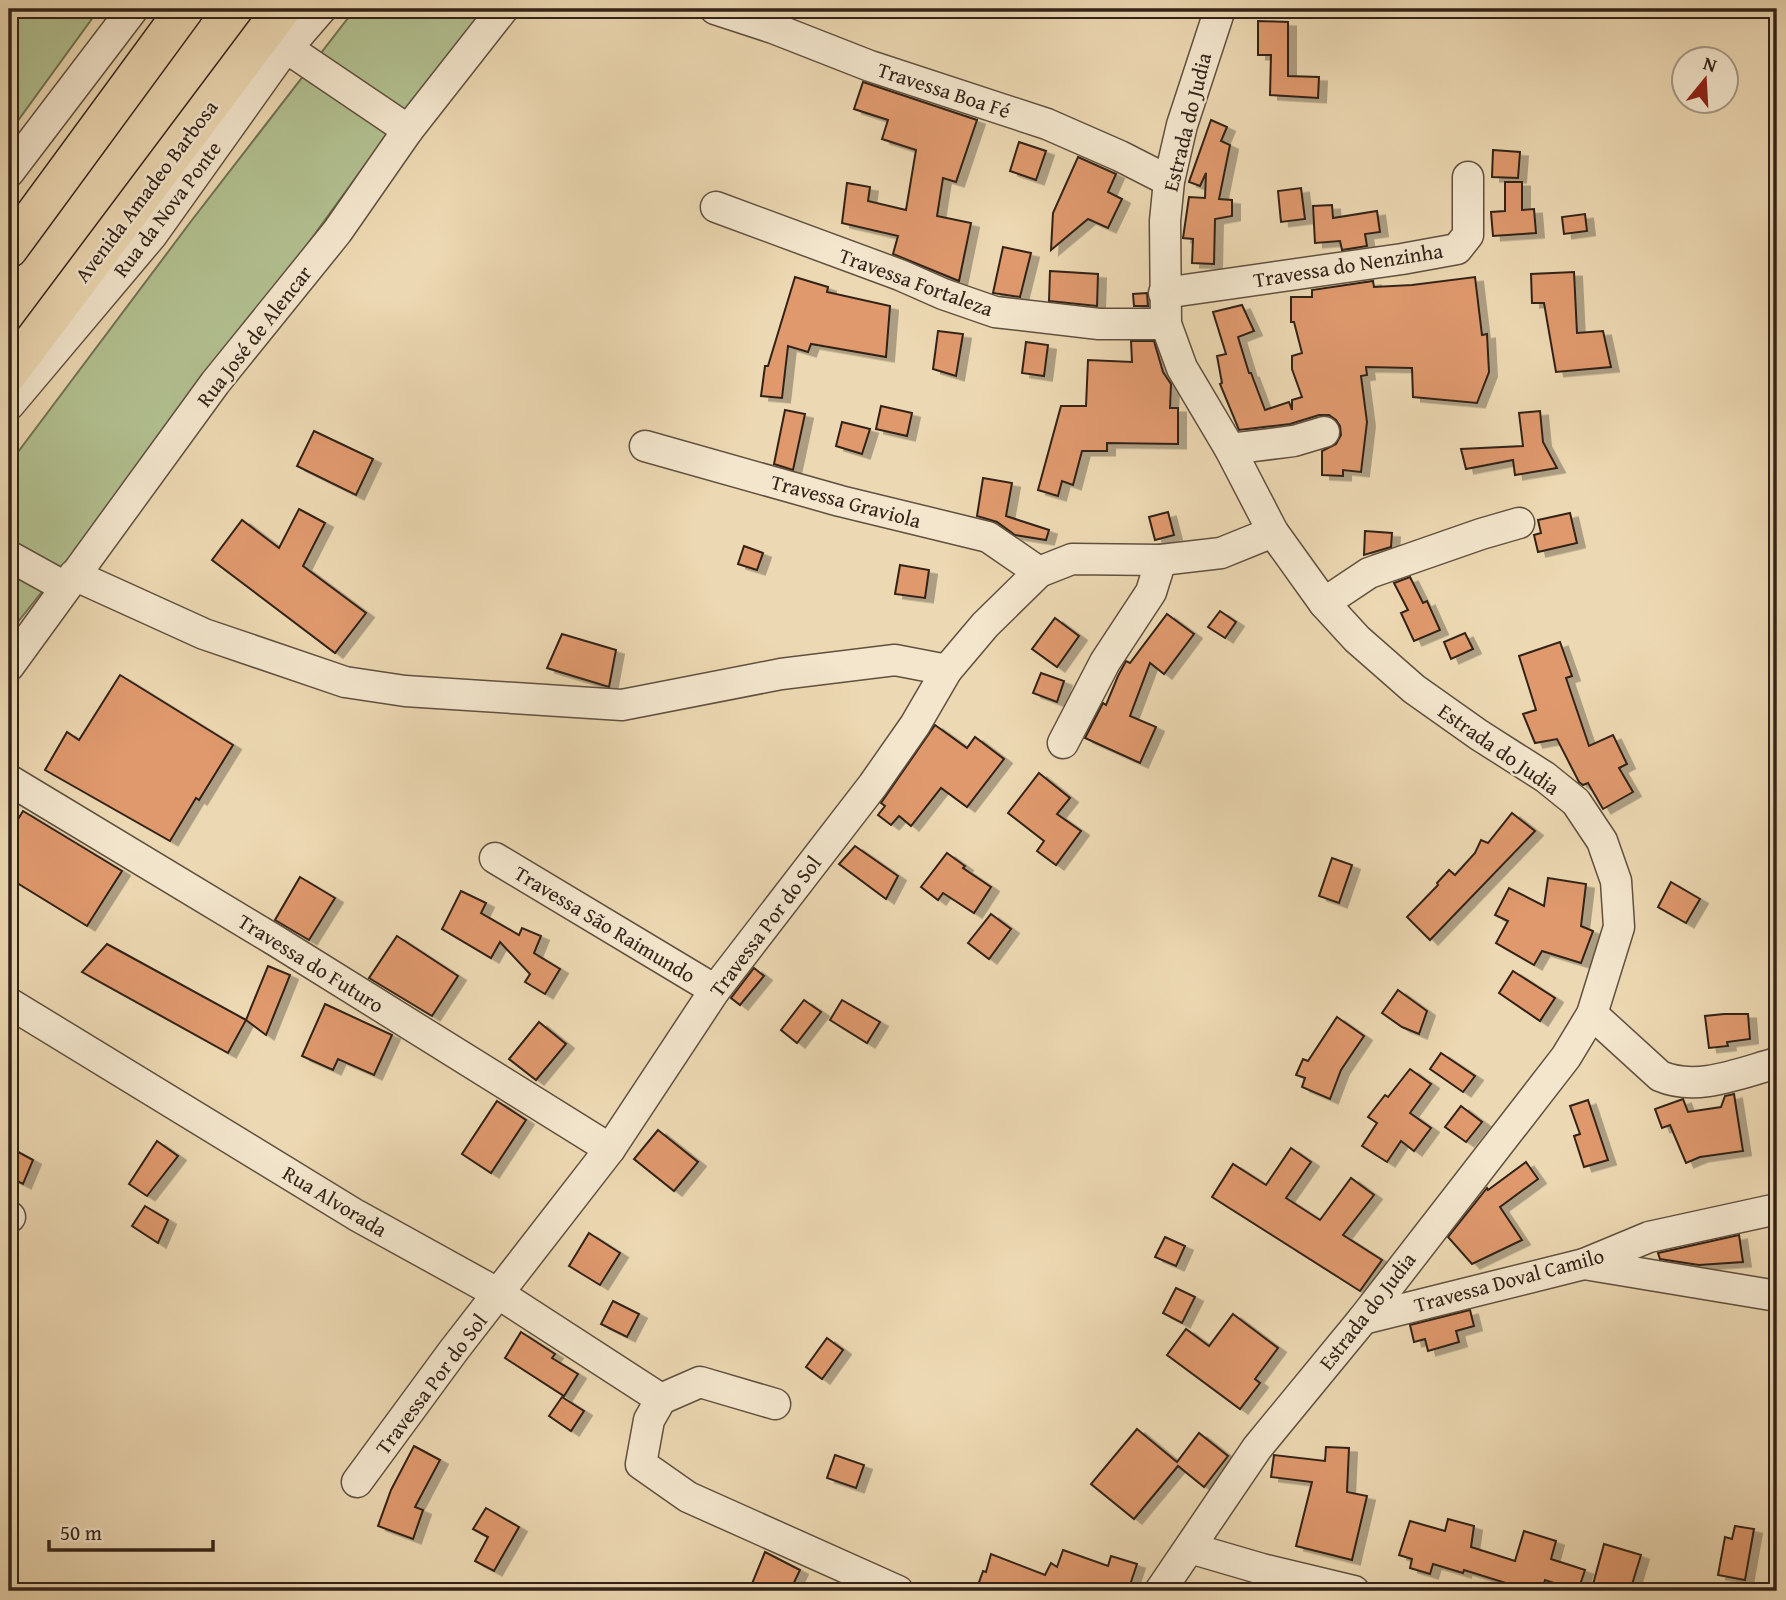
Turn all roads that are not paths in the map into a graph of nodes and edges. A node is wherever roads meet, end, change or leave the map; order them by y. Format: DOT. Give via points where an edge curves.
graph roads {
  1 [pos="133,9"];
  2 [pos="185,9"];
  3 [pos="321,9"];
  4 [pos="503,9"];
  5 [pos="715,9"];
  6 [pos="1220,9"];
  7 [pos="278,30"];
  8 [pos="408,130"];
  9 [pos="9,172"];
  10 [pos="1468,177"];
  11 [pos="1169,181"];
  12 [pos="716,206"];
  13 [pos="9,249"];
  14 [pos="1164,293"];
  15 [pos="1166,324"];
  16 [pos="9,373"];
  17 [pos="9,405"];
  18 [pos="1324,432"];
  19 [pos="645,446"];
  20 [pos="1230,449"];
  21 [pos="1520,523"];
  22 [pos="1273,532"];
  23 [pos="9,556"];
  24 [pos="1161,560"];
  25 [pos="1039,572"];
  26 [pos="70,581"];
  27 [pos="1324,603"];
  28 [pos="9,666"];
  29 [pos="947,670"];
  30 [pos="1063,743"];
  31 [pos="9,780"];
  32 [pos="495,858"];
  33 [pos="715,990"];
  34 [pos="9,1003"];
  35 [pos="1592,1014"];
  36 [pos="1777,1063"];
  37 [pos="610,1149"];
  38 [pos="1777,1209"];
  39 [pos="1584,1265"];
  40 [pos="499,1294"];
  41 [pos="1777,1296"];
  42 [pos="1363,1318"];
  43 [pos="661,1399"];
  44 [pos="775,1404"];
  45 [pos="357,1482"];
  46 [pos="1190,1548"];
  47 [pos="1169,1587"];
  48 [pos="898,1591"];
  49 [pos="1354,1591"];
  1 -- 9 [label="street"];
  2 -- 13 [label="main road"];
  3 -- 7 [label="street, Rua da Nova Ponte"];
  4 -- 8 [label="street, Rua José de Alencar"];
  5 -- 11 [label="street, Travessa Boa Fé" via="1047,124"];
  6 -- 11 [label="street, Estrada do Judia"];
  7 -- 8 [label="street"];
  7 -- 16 [label="main road, Avenida Amadeo Barbosa"];
  7 -- 17 [label="street, Rua da Nova Ponte" via="152,235"];
  8 -- 26 [label="street, Rua José de Alencar" via="337,232 215,383"];
  10 -- 14 [label="street, Travessa do Nenzinha" via="1468,235 1457,249"];
  11 -- 14 [label="street, Estrada do Judia"];
  12 -- 15 [label="street, Travessa Fortaleza" via="995,312 1099,324"];
  14 -- 15 [label="street, Estrada do Judia"];
  15 -- 20 [label="street, Estrada do Judia" via="1182,368"];
  18 -- 20 [label="street" via="1294,441"];
  19 -- 25 [label="street, Travessa Graviola" via="988,537"];
  20 -- 22 [label="street, Estrada do Judia"];
  21 -- 27 [label="street" via="1368,573"];
  22 -- 24 [label="street, Travessa Por do Sol" via="1221,553"];
  22 -- 27 [label="street, Estrada do Judia"];
  23 -- 26 [label="street"];
  24 -- 25 [label="street, Travessa Por do Sol" via="1072,559"];
  24 -- 30 [label="street" via="1151,593 1105,662"];
  25 -- 29 [label="street, Travessa Por do Sol"];
  26 -- 28 [label="street, Rua José de Alencar"];
  26 -- 29 [label="street" via="204,634 345,682 405,691 622,705 781,674 895,660"];
  27 -- 35 [label="street, Estrada do Judia" via="1414,690 1576,802 1602,841 1616,881 1619,927"];
  29 -- 33 [label="street, Travessa Por do Sol" via="873,785"];
  31 -- 37 [label="street, Travessa do Futuro"];
  32 -- 33 [label="street, Travessa São Raimundo"];
  33 -- 37 [label="street, Travessa Por do Sol"];
  34 -- 40 [label="street, Rua Alvorada" via="356,1216"];
  35 -- 36 [label="street" via="1660,1076 1673,1082 1707,1081"];
  35 -- 42 [label="street, Estrada do Judia" via="1550,1081"];
  37 -- 40 [label="street, Travessa Por do Sol"];
  38 -- 39 [label="street, Travessa Doval Camilo" via="1649,1237"];
  39 -- 41 [label="street"];
  39 -- 42 [label="street, Travessa Doval Camilo"];
  40 -- 43 [label="street, Rua Alvorada"];
  40 -- 45 [label="street, Travessa Por do Sol"];
  42 -- 46 [label="street, Estrada do Judia" via="1257,1448"];
  43 -- 44 [label="street" via="700,1382"];
  43 -- 48 [label="street" via="649,1420 641,1464 688,1497"];
  46 -- 47 [label="street, Estrada do Judia"];
  46 -- 49 [label="street"];
}
